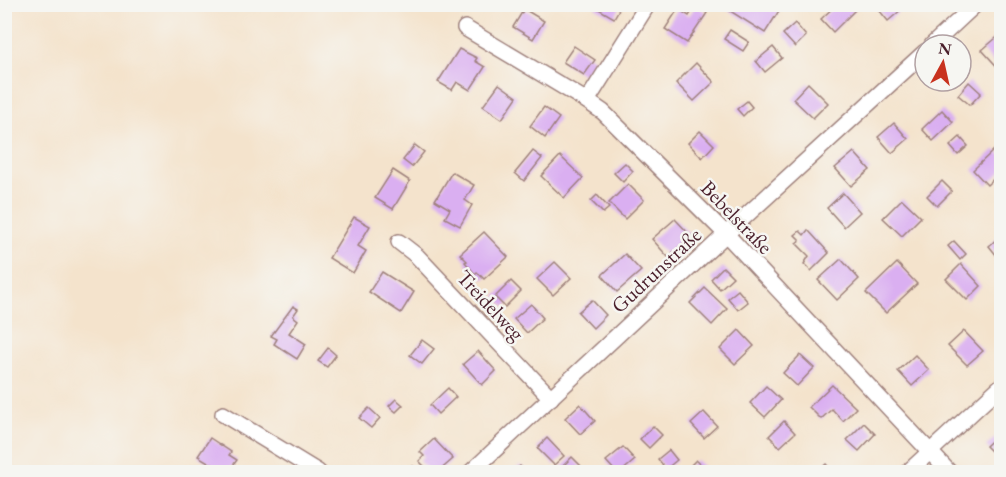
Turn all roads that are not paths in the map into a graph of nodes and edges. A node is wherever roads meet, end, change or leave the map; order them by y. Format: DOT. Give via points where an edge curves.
graph roads {
  1 [pos="648,4"];
  2 [pos="976,4"];
  3 [pos="465,28"];
  4 [pos="945,33"];
  5 [pos="913,63"];
  6 [pos="587,101"];
  7 [pos="726,234"];
  8 [pos="399,242"];
  9 [pos="1002,385"];
  10 [pos="551,398"];
  11 [pos="223,414"];
  12 [pos="930,452"];
  13 [pos="318,472"];
  14 [pos="471,472"];
  15 [pos="908,472"];
  16 [pos="949,472"];
  1 -- 6 [label="street"];
  2 -- 4 [label="street"];
  3 -- 6 [label="street, Bebelstraße"];
  5 -- 7 [label="street, Gudrunstraße"];
  6 -- 7 [label="street, Bebelstraße" via="603,112"];
  7 -- 10 [label="street, Gudrunstraße"];
  7 -- 12 [label="street, Bebelstraße"];
  8 -- 10 [label="street, Treidelweg" via="417,256"];
  9 -- 12 [label="street"];
  10 -- 14 [label="street, Gudrunstraße"];
  11 -- 13 [label="street"];
  12 -- 15 [label="street"];
  12 -- 16 [label="street, Bebelstraße"];
}
